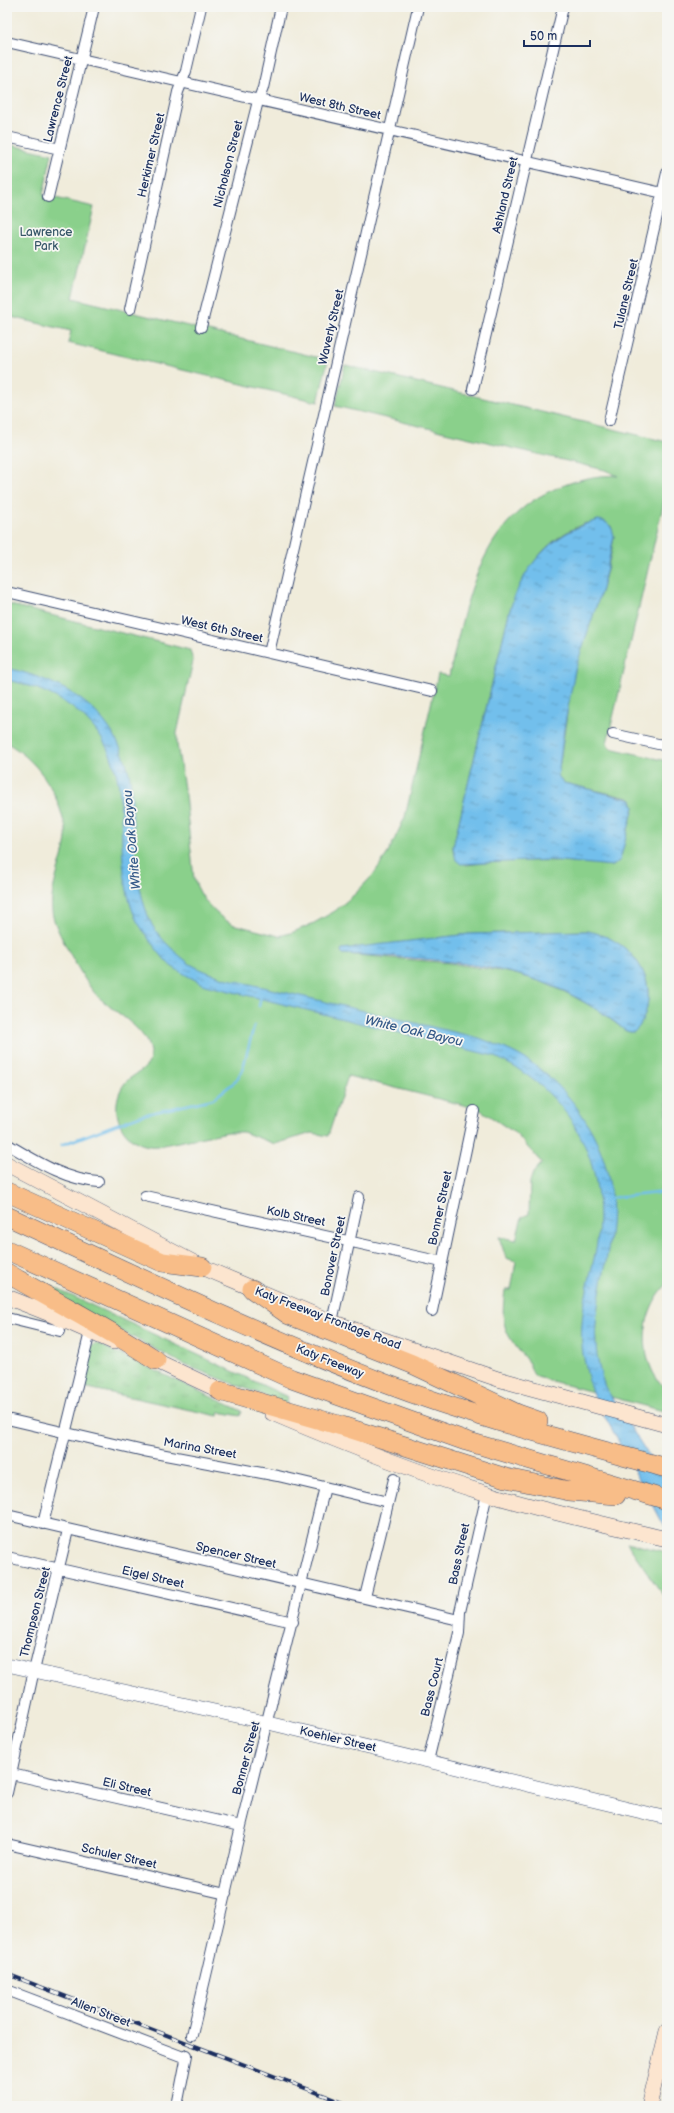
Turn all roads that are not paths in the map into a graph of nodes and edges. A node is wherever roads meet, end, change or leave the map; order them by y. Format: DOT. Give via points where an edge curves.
graph roads {
  1 [pos="94,7"];
  2 [pos="201,7"];
  3 [pos="281,7"];
  4 [pos="418,7"];
  5 [pos="563,7"];
  6 [pos="7,42"];
  7 [pos="81,60"];
  8 [pos="182,83"];
  9 [pos="258,100"];
  10 [pos="389,130"];
  11 [pos="7,137"];
  12 [pos="60,150"];
  13 [pos="526,162"];
  14 [pos="667,173"];
  15 [pos="665,194"];
  16 [pos="48,198"];
  17 [pos="130,309"];
  18 [pos="201,327"];
  19 [pos="473,389"];
  20 [pos="609,421"];
  21 [pos="7,592"];
  22 [pos="269,652"];
  23 [pos="432,691"];
  24 [pos="613,734"];
  25 [pos="667,746"];
  26 [pos="474,1111"];
  27 [pos="7,1144"];
  28 [pos="7,1164"];
  29 [pos="99,1182"];
  30 [pos="7,1192"];
  31 [pos="145,1196"];
  32 [pos="359,1197"];
  33 [pos="7,1216"];
  34 [pos="349,1241"];
  35 [pos="7,1250"];
  36 [pos="442,1262"];
  37 [pos="202,1267"];
  38 [pos="7,1273"];
  39 [pos="252,1289"];
  40 [pos="7,1298"];
  41 [pos="432,1311"];
  42 [pos="7,1318"];
  43 [pos="332,1322"];
  44 [pos="60,1331"];
  45 [pos="90,1332"];
  46 [pos="156,1360"];
  47 [pos="220,1391"];
  48 [pos="7,1419"];
  49 [pos="667,1425"];
  50 [pos="65,1432"];
  51 [pos="667,1468"];
  52 [pos="394,1479"];
  53 [pos="325,1487"];
  54 [pos="487,1494"];
  55 [pos="661,1499"];
  56 [pos="388,1502"];
  57 [pos="7,1515"];
  58 [pos="43,1524"];
  59 [pos="68,1530"];
  60 [pos="667,1539"];
  61 [pos="7,1557"];
  62 [pos="60,1569"];
  63 [pos="302,1583"];
  64 [pos="365,1597"];
  65 [pos="459,1620"];
  66 [pos="292,1622"];
  67 [pos="7,1665"];
  68 [pos="34,1672"];
  69 [pos="268,1723"];
  70 [pos="428,1761"];
  71 [pos="9,1773"];
  72 [pos="7,1793"];
  73 [pos="667,1818"];
  74 [pos="241,1826"];
  75 [pos="7,1844"];
  76 [pos="226,1894"];
  77 [pos="7,1990"];
  78 [pos="667,2031"];
  79 [pos="192,2035"];
  80 [pos="177,2106"];
  81 [pos="649,2106"];
  1 -- 7 [label="street, Lawrence Street"];
  2 -- 8 [label="street, Herkimer Street"];
  3 -- 9 [label="street, Nicholson Street"];
  4 -- 10 [label="street, Waverly Street"];
  5 -- 13 [label="street, Ashland Street"];
  6 -- 7 [label="street, West 8th Street"];
  7 -- 8 [label="street, West 8th Street"];
  7 -- 12 [label="street, Lawrence Street"];
  8 -- 9 [label="street, West 8th Street"];
  8 -- 17 [label="street, Herkimer Street"];
  9 -- 10 [label="street, West 8th Street"];
  9 -- 18 [label="street, Nicholson Street"];
  10 -- 13 [label="street, West 8th Street"];
  10 -- 22 [label="street, Waverly Street"];
  11 -- 12 [label="street"];
  12 -- 16 [label="street, Lawrence Street"];
  13 -- 15 [label="street, West 8th Street"];
  13 -- 19 [label="street, Ashland Street"];
  14 -- 15 [label="street, Tulane Street"];
  15 -- 20 [label="street, Tulane Street"];
  21 -- 22 [label="street, West 6th Street"];
  22 -- 23 [label="street, West 6th Street"];
  24 -- 25 [label="street"];
  26 -- 36 [label="street, Bonner Street"];
  27 -- 29 [label="street" via="39,1163 73,1178"];
  28 -- 37 [label="main road, Katy Freeway Frontage Road"];
  30 -- 37 [label="highway" via="162,1262"];
  31 -- 34 [label="street, Kolb Street"];
  32 -- 34 [label="street, Bonover Street"];
  33 -- 51 [label="highway, Katy Freeway" via="283,1343 386,1384 532,1432"];
  34 -- 36 [label="street, Kolb Street"];
  34 -- 43 [label="street, Bonover Street"];
  35 -- 55 [label="highway" via="292,1379 466,1441"];
  36 -- 41 [label="street, Bonner Street"];
  37 -- 39 [label="main road, Katy Freeway Frontage Road"];
  38 -- 46 [label="highway" via="115,1333"];
  39 -- 43 [label="main road, Katy Freeway Frontage Road"];
  39 -- 51 [label="highway" via="289,1315 412,1364 518,1414"];
  40 -- 45 [label="main road"];
  42 -- 44 [label="street"];
  43 -- 49 [label="main road, Katy Freeway Frontage Road" via="498,1379"];
  45 -- 46 [label="main road"];
  45 -- 50 [label="street"];
  46 -- 47 [label="main road"];
  47 -- 54 [label="main road" via="399,1465"];
  47 -- 55 [label="highway" via="342,1426 506,1478 568,1491"];
  48 -- 50 [label="street, Marina Street"];
  50 -- 53 [label="street, Marina Street" via="144,1451"];
  50 -- 58 [label="street"];
  52 -- 56 [label="street"];
  53 -- 56 [label="street, Marina Street"];
  53 -- 63 [label="street, Bonner Street"];
  54 -- 60 [label="main road"];
  54 -- 65 [label="street, Bass Street"];
  56 -- 64 [label="street"];
  57 -- 58 [label="street, Spencer Street"];
  58 -- 59 [label="street, Spencer Street"];
  59 -- 62 [label="street, Thompson Street"];
  59 -- 63 [label="street, Spencer Street"];
  61 -- 62 [label="street, Eigel Street"];
  62 -- 66 [label="street, Eigel Street"];
  62 -- 68 [label="street, Thompson Street"];
  63 -- 64 [label="street, Spencer Street"];
  63 -- 66 [label="street, Bonner Street"];
  64 -- 65 [label="street, Spencer Street"];
  65 -- 70 [label="street, Bass Court" via="459,1634"];
  66 -- 69 [label="street, Bonner Street"];
  67 -- 68 [label="street, Koehler Street"];
  68 -- 69 [label="street, Koehler Street"];
  68 -- 71 [label="street, Thompson Street"];
  69 -- 70 [label="street, Koehler Street"];
  69 -- 74 [label="street, Bonner Street"];
  70 -- 73 [label="street, Koehler Street"];
  71 -- 72 [label="street, Thompson Street"];
  71 -- 74 [label="street, Eli Street"];
  74 -- 76 [label="street, Bonner Street"];
  75 -- 76 [label="street, Schuler Street"];
  76 -- 79 [label="street, Bonner Street"];
  77 -- 80 [label="street, Allen Street" via="187,2057"];
  78 -- 81 [label="main road"];
}
